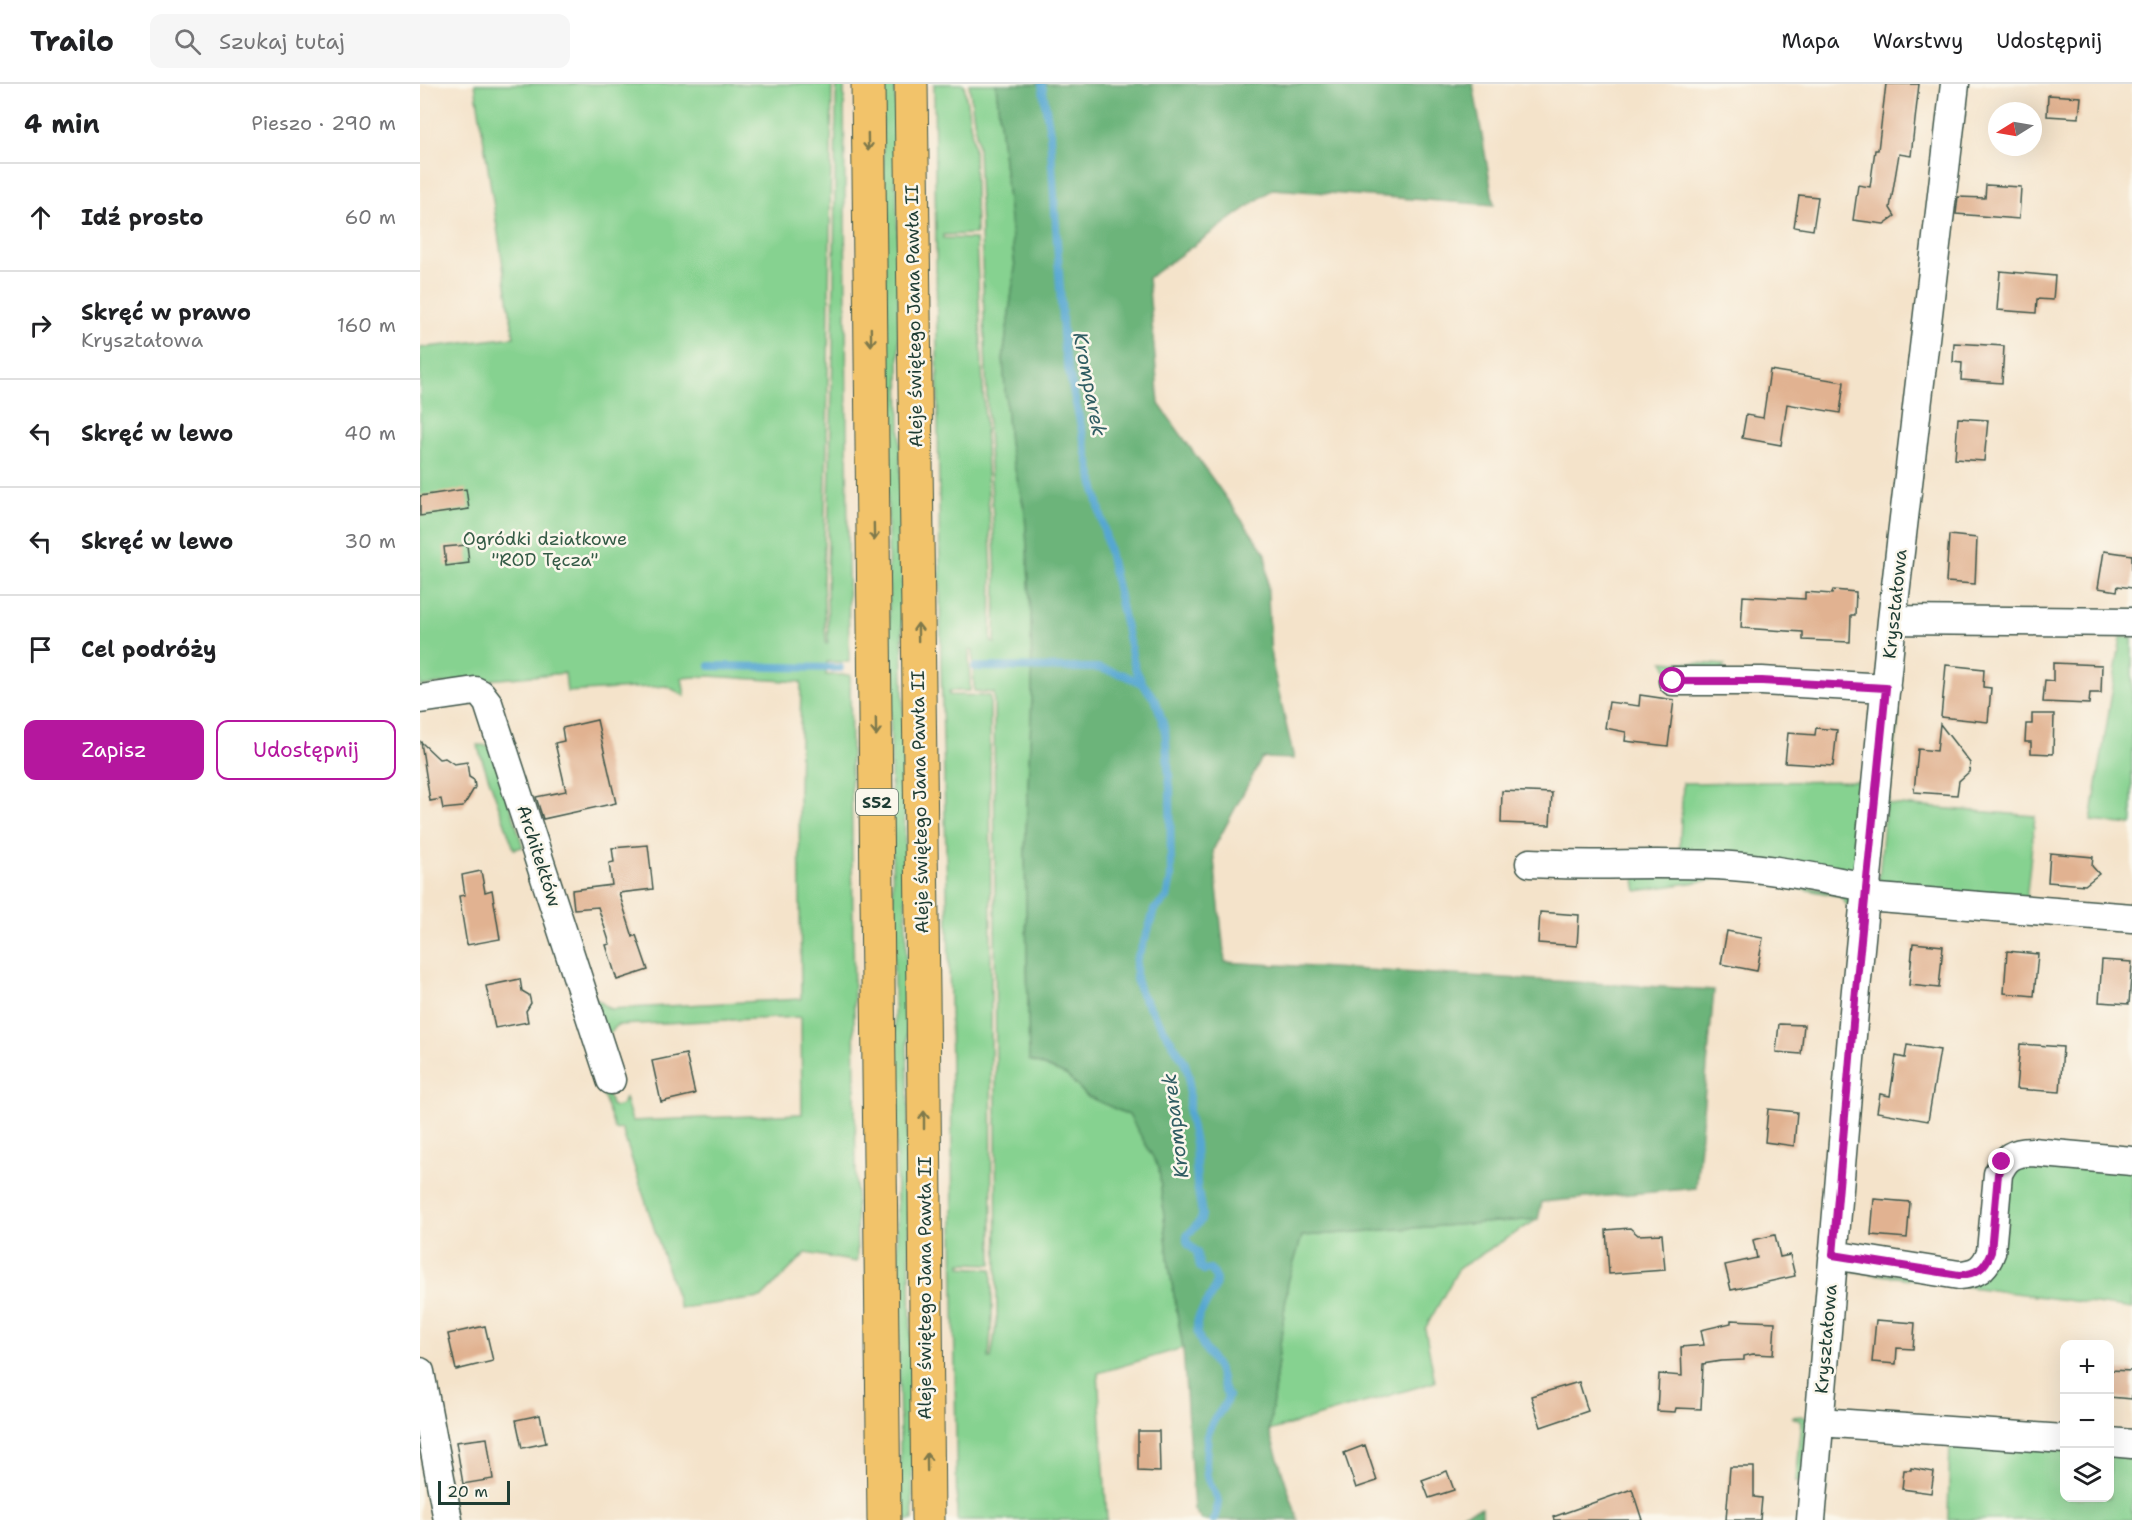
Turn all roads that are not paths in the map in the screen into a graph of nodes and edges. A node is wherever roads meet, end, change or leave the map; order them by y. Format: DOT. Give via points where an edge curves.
graph roads {
  1 [pos="868,84"];
  2 [pos="911,84"];
  3 [pos="1955,84"];
  4 [pos="1893,620"];
  5 [pos="2132,622"];
  6 [pos="1673,681"];
  7 [pos="1886,688"];
  8 [pos="420,699"];
  9 [pos="1530,863"];
  10 [pos="1867,892"];
  11 [pos="2132,918"];
  12 [pos="611,1080"];
  13 [pos="2132,1161"];
  14 [pos="1833,1255"];
  15 [pos="420,1372"];
  16 [pos="1819,1422"];
  17 [pos="2060,1439"];
  18 [pos="2114,1442"];
  19 [pos="2132,1444"];
  20 [pos="448,1520"];
  21 [pos="884,1520"];
  22 [pos="928,1520"];
  23 [pos="1811,1520"];
  1 -- 21 [label="highway, S52, one-way"];
  22 -- 2 [label="highway, Aleje świętego Jana Pawła II / S52, one-way"];
  3 -- 4 [label="street, Kryształowa"];
  4 -- 5 [label="street"];
  4 -- 7 [label="street, Kryształowa"];
  6 -- 7 [label="street"];
  7 -- 10 [label="street, Kryształowa"];
  8 -- 12 [label="street, Architektów" via="475,691 488,703"];
  9 -- 10 [label="street" via="1729,865"];
  10 -- 11 [label="street"];
  10 -- 14 [label="street, Kryształowa"];
  13 -- 14 [label="street" via="2032,1152 2011,1155 2002,1162 1998,1174 1988,1262 1974,1274"];
  14 -- 16 [label="street, Kryształowa"];
  15 -- 20 [label="street"];
  16 -- 17 [label="street"];
  16 -- 23 [label="street, Kryształowa"];
  18 -- 19 [label="street"];
}
